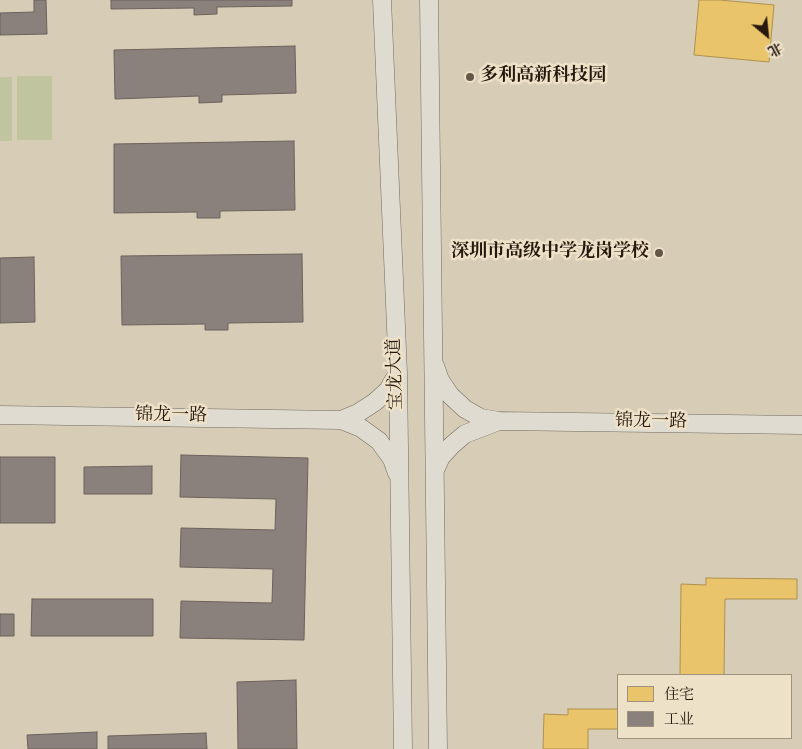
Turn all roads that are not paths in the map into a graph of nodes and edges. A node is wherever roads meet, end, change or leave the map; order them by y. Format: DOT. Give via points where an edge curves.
graph roads {
  1 [pos="382,0"];
  2 [pos="429,0"];
  3 [pos="432,361"];
  4 [pos="398,373"];
  5 [pos="0,414"];
  6 [pos="341,420"];
  7 [pos="499,421"];
  8 [pos="802,425"];
  9 [pos="434,473"];
  10 [pos="400,479"];
  11 [pos="403,749"];
  12 [pos="438,749"];
  1 -- 4 [label="main road, 宝龙大道"];
  2 -- 3 [label="main road, 宝龙大道"];
  3 -- 7 [label="main road, 锦龙一路" via="450,395 465,409 481,418"];
  3 -- 9 [label="main road, 宝龙大道"];
  4 -- 6 [label="main road, 锦龙一路" via="388,390 374,402"];
  4 -- 10 [label="main road, 宝龙大道"];
  5 -- 6 [label="main road, 锦龙一路"];
  6 -- 10 [label="main road, 锦龙一路" via="361,428 379,441 392,459"];
  7 -- 8 [label="main road, 锦龙一路"];
  7 -- 9 [label="main road, 锦龙一路" via="465,434 452,444 440,457"];
  9 -- 12 [label="main road, 宝龙大道"];
  10 -- 11 [label="main road, 宝龙大道"];
}
